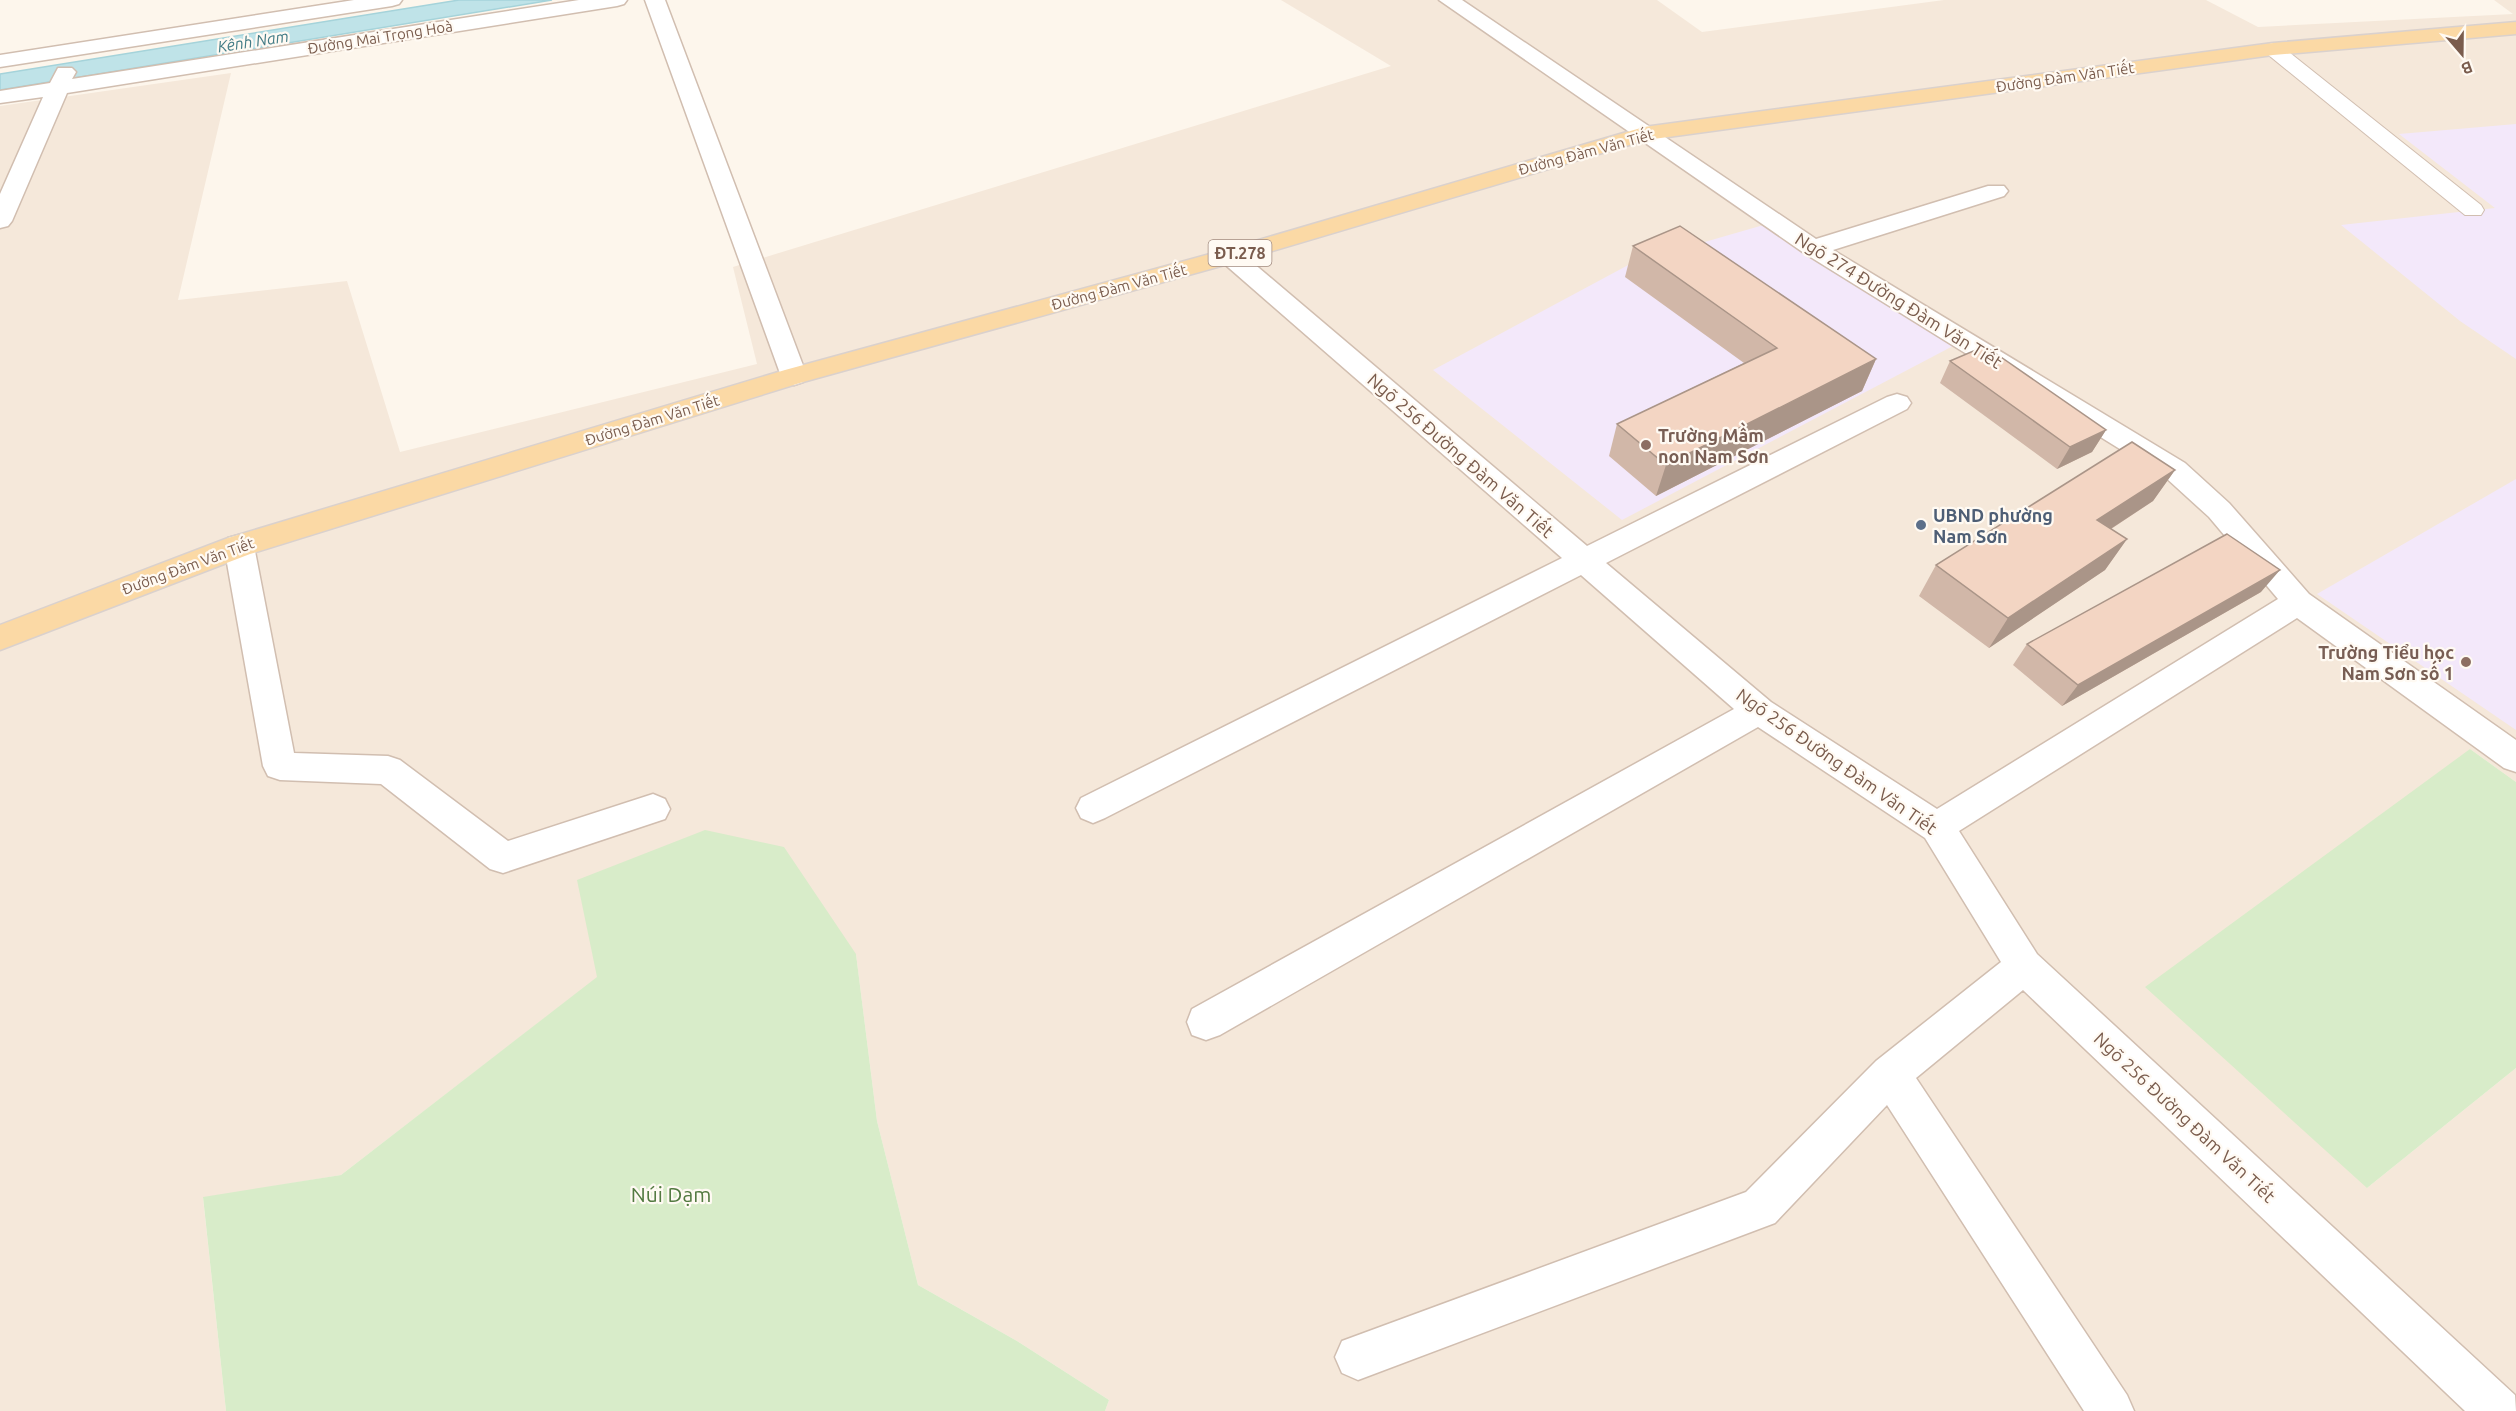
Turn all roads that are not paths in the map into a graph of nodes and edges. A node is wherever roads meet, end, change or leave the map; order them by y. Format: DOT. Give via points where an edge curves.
graph roads {
  1 [pos="392,0"];
  2 [pos="617,0"];
  3 [pos="655,0"];
  4 [pos="1449,0"];
  5 [pos="2516,28"];
  6 [pos="2273,49"];
  7 [pos="71,50"];
  8 [pos="0,61"];
  9 [pos="60,87"];
  10 [pos="0,97"];
  11 [pos="1644,134"];
  12 [pos="1996,191"];
  13 [pos="2473,210"];
  14 [pos="0,221"];
  15 [pos="1813,248"];
  16 [pos="1230,256"];
  17 [pos="794,376"];
  18 [pos="1897,403"];
  19 [pos="238,546"];
  20 [pos="1585,561"];
  21 [pos="2298,602"];
  22 [pos="0,638"];
  23 [pos="1760,711"];
  24 [pos="2516,758"];
  25 [pos="1093,808"];
  26 [pos="652,809"];
  27 [pos="1937,827"];
  28 [pos="2024,966"];
  29 [pos="1206,1022"];
  30 [pos="1890,1074"];
  31 [pos="1358,1357"];
  32 [pos="2111,1411"];
  33 [pos="2499,1411"];
  1 -- 7 [label="street"];
  2 -- 9 [label="street, Đường Mai Trọng Hoà"];
  3 -- 17 [label="street"];
  4 -- 11 [label="street, Ngõ 274 Đường Đàm Văn Tiết"];
  5 -- 6 [label="main road, Đường Đàm Văn Tiết / ĐT.278"];
  6 -- 11 [label="main road, Đường Đàm Văn Tiết / ĐT.278"];
  6 -- 13 [label="lane"];
  7 -- 8 [label="street"];
  7 -- 9 [label="street"];
  9 -- 10 [label="street, Đường Mai Trọng Hoà"];
  9 -- 14 [label="street"];
  11 -- 15 [label="street, Ngõ 274 Đường Đàm Văn Tiết"];
  11 -- 16 [label="main road, Đường Đàm Văn Tiết / ĐT.278"];
  12 -- 15 [label="street"];
  15 -- 21 [label="street, Ngõ 274 Đường Đàm Văn Tiết" via="2175,470 2240,533"];
  16 -- 17 [label="main road, Đường Đàm Văn Tiết / ĐT.278"];
  16 -- 20 [label="street, Ngõ 256 Đường Đàm Văn Tiết"];
  17 -- 19 [label="main road, Đường Đàm Văn Tiết / ĐT.278"];
  18 -- 20 [label="street"];
  19 -- 22 [label="main road, Đường Đàm Văn Tiết / ĐT.278"];
  19 -- 26 [label="street" via="280,765 388,770 503,858"];
  20 -- 23 [label="street, Ngõ 256 Đường Đàm Văn Tiết"];
  20 -- 25 [label="street"];
  21 -- 24 [label="street, Ngõ 274 Đường Đàm Văn Tiết"];
  21 -- 27 [label="street"];
  23 -- 27 [label="street, Ngõ 256 Đường Đàm Văn Tiết"];
  23 -- 29 [label="street"];
  27 -- 28 [label="street, Ngõ 256 Đường Đàm Văn Tiết"];
  28 -- 30 [label="street"];
  28 -- 33 [label="street, Ngõ 256 Đường Đàm Văn Tiết"];
  30 -- 31 [label="street" via="1760,1208"];
  30 -- 32 [label="street"];
}
